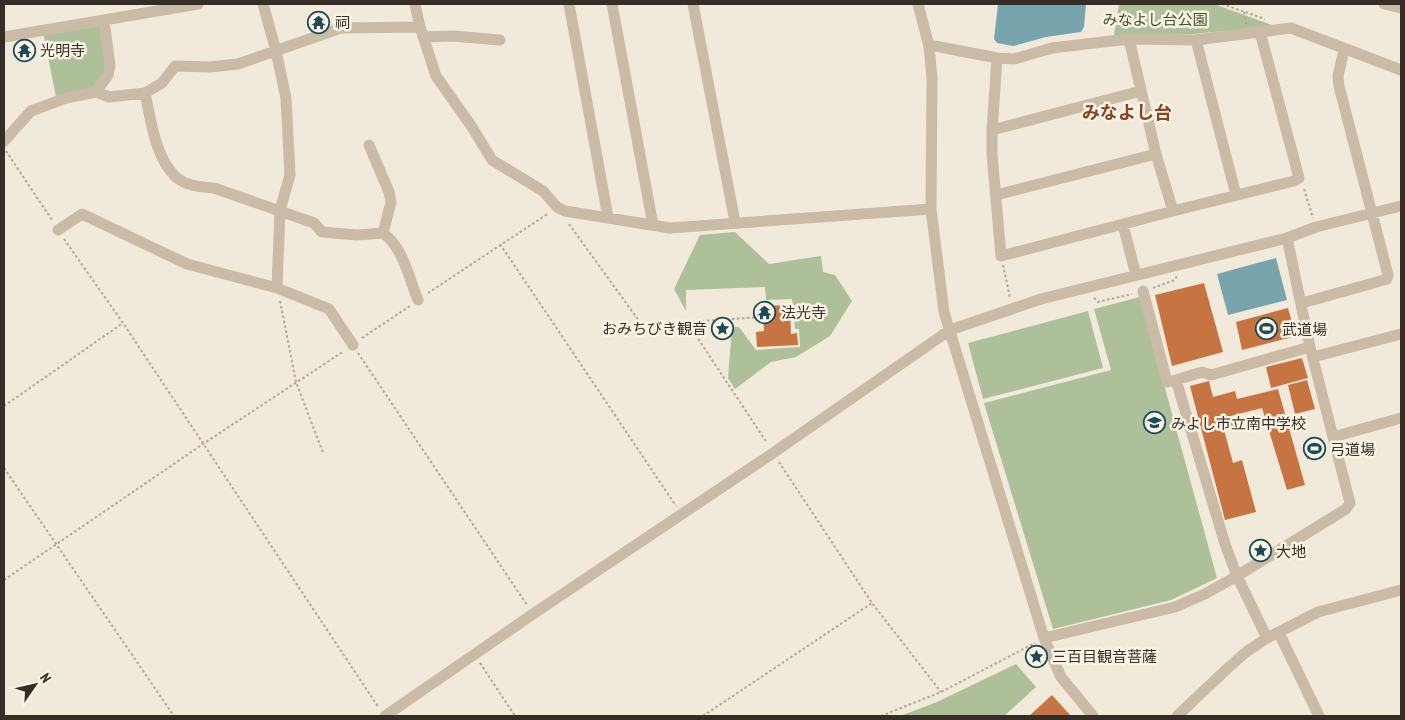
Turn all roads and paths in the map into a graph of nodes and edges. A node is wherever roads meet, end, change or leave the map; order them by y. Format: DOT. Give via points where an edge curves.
graph roads {
  1 [pos="198,4"];
  2 [pos="263,4"];
  3 [pos="415,4"];
  4 [pos="568,4"];
  5 [pos="612,4"];
  6 [pos="694,4"];
  7 [pos="918,4"];
  8 [pos="1222,4"];
  9 [pos="1384,4"];
  10 [pos="1401,8"];
  11 [pos="104,20"];
  12 [pos="1272,22"];
  13 [pos="422,32"];
  14 [pos="1260,32"];
  15 [pos="4,37"];
  16 [pos="500,40"];
  17 [pos="1129,40"];
  18 [pos="1196,40"];
  19 [pos="929,46"];
  20 [pos="1344,50"];
  21 [pos="276,51"];
  22 [pos="997,58"];
  23 [pos="1401,70"];
  24 [pos="1141,91"];
  25 [pos="96,92"];
  26 [pos="145,93"];
  27 [pos="992,130"];
  28 [pos="4,141"];
  29 [pos="369,145"];
  30 [pos="4,148"];
  31 [pos="1156,154"];
  32 [pos="1299,178"];
  33 [pos="996,195"];
  34 [pos="1236,195"];
  35 [pos="1401,206"];
  36 [pos="557,208"];
  37 [pos="931,209"];
  38 [pos="280,210"];
  39 [pos="1173,211"];
  40 [pos="1372,213"];
  41 [pos="608,217"];
  42 [pos="735,222"];
  43 [pos="568,223"];
  44 [pos="653,225"];
  45 [pos="1123,225"];
  46 [pos="1316,226"];
  47 [pos="58,230"];
  48 [pos="382,233"];
  49 [pos="1287,238"];
  50 [pos="500,244"];
  51 [pos="1001,256"];
  52 [pos="1136,275"];
  53 [pos="1178,275"];
  54 [pos="277,288"];
  55 [pos="1143,291"];
  56 [pos="1091,294"];
  57 [pos="418,300"];
  58 [pos="1302,303"];
  59 [pos="1012,308"];
  60 [pos="762,317"];
  61 [pos="687,322"];
  62 [pos="123,323"];
  63 [pos="950,330"];
  64 [pos="1401,334"];
  65 [pos="353,345"];
  66 [pos="1312,352"];
  67 [pos="1176,380"];
  68 [pos="296,382"];
  69 [pos="4,406"];
  70 [pos="1401,418"];
  71 [pos="1333,438"];
  72 [pos="203,444"];
  73 [pos="773,453"];
  74 [pos="323,454"];
  75 [pos="4,468"];
  76 [pos="681,514"];
  77 [pos="57,545"];
  78 [pos="1237,576"];
  79 [pos="4,580"];
  80 [pos="1401,590"];
  81 [pos="872,602"];
  82 [pos="533,614"];
  83 [pos="1279,633"];
  84 [pos="1044,638"];
  85 [pos="1267,638"];
  86 [pos="475,655"];
  87 [pos="941,692"];
  88 [pos="174,716"];
  89 [pos="385,716"];
  90 [pos="515,716"];
  91 [pos="703,716"];
  92 [pos="881,716"];
  93 [pos="1093,716"];
  94 [pos="1177,716"];
  95 [pos="1319,716"];
  1 -- 11 [label="street"];
  2 -- 21 [label="street"];
  3 -- 13 [label="street"];
  4 -- 41 [label="street"];
  5 -- 44 [label="street"];
  6 -- 42 [label="street"];
  7 -- 19 [label="street"];
  8 -- 12 [label="path"];
  9 -- 10 [label="street"];
  11 -- 15 [label="street"];
  11 -- 25 [label="street" via="110,66 108,75"];
  13 -- 16 [label="street"];
  13 -- 21 [label="street" via="341,28"];
  13 -- 36 [label="street" via="436,76 492,160 543,191"];
  14 -- 18 [label="street"];
  14 -- 20 [label="street" via="1291,28"];
  14 -- 32 [label="street"];
  17 -- 18 [label="street"];
  17 -- 22 [label="street" via="1052,48 1014,59"];
  17 -- 24 [label="street"];
  18 -- 34 [label="street"];
  19 -- 22 [label="street"];
  19 -- 37 [label="street" via="932,78"];
  20 -- 23 [label="street"];
  20 -- 40 [label="street" via="1339,86"];
  21 -- 26 [label="street" via="238,64 175,66 162,83"];
  21 -- 38 [label="street" via="286,98 290,175"];
  22 -- 27 [label="street"];
  24 -- 27 [label="street"];
  24 -- 31 [label="street"];
  25 -- 26 [label="street" via="109,97"];
  25 -- 28 [label="street" via="66,98 31,111"];
  26 -- 38 [label="street" via="150,125 160,153 177,177 187,183 214,188"];
  27 -- 33 [label="street"];
  29 -- 48 [label="street" via="389,192 390,202"];
  30 -- 47 [label="path"];
  31 -- 33 [label="street"];
  31 -- 39 [label="street"];
  32 -- 34 [label="street"];
  32 -- 46 [label="path"];
  33 -- 51 [label="street"];
  34 -- 39 [label="street"];
  35 -- 40 [label="street"];
  36 -- 41 [label="street"];
  36 -- 50 [label="path"];
  37 -- 42 [label="street"];
  37 -- 63 [label="street" via="944,312"];
  38 -- 48 [label="street" via="314,223 322,232"];
  38 -- 54 [label="street"];
  39 -- 45 [label="street"];
  40 -- 46 [label="street"];
  40 -- 58 [label="street" via="1387,278"];
  41 -- 44 [label="street"];
  42 -- 44 [label="street" via="670,228"];
  43 -- 61 [label="path" via="642,325"];
  45 -- 51 [label="street"];
  45 -- 52 [label="street"];
  46 -- 49 [label="street"];
  47 -- 54 [label="street" via="82,214 187,264"];
  47 -- 62 [label="path"];
  48 -- 57 [label="street" via="391,239 401,256"];
  49 -- 52 [label="street"];
  49 -- 58 [label="street"];
  50 -- 57 [label="path"];
  50 -- 76 [label="path"];
  51 -- 59 [label="path"];
  52 -- 59 [label="street"];
  53 -- 55 [label="path" via="1176,280"];
  54 -- 65 [label="street" via="328,309"];
  54 -- 68 [label="path"];
  55 -- 56 [label="path" via="1098,302"];
  55 -- 67 [label="street" via="1167,382"];
  57 -- 65 [label="path"];
  58 -- 66 [label="street"];
  59 -- 63 [label="street"];
  60 -- 61 [label="path"];
  61 -- 73 [label="path"];
  62 -- 69 [label="path"];
  62 -- 72 [label="path"];
  63 -- 73 [label="street"];
  63 -- 84 [label="street"];
  64 -- 66 [label="street"];
  65 -- 68 [label="path"];
  65 -- 82 [label="path"];
  66 -- 67 [label="street" via="1211,375 1202,372"];
  66 -- 71 [label="street"];
  67 -- 78 [label="street"];
  68 -- 72 [label="path"];
  68 -- 74 [label="path"];
  70 -- 71 [label="street"];
  71 -- 78 [label="street" via="1350,503 1346,509"];
  72 -- 77 [label="path"];
  72 -- 89 [label="path"];
  73 -- 76 [label="street"];
  73 -- 81 [label="path"];
  75 -- 77 [label="path"];
  76 -- 82 [label="street"];
  77 -- 79 [label="path"];
  77 -- 88 [label="path"];
  78 -- 84 [label="street" via="1175,607"];
  78 -- 85 [label="street"];
  80 -- 83 [label="street" via="1318,612"];
  81 -- 87 [label="path"];
  81 -- 91 [label="path"];
  82 -- 86 [label="street"];
  83 -- 85 [label="street"];
  83 -- 95 [label="street"];
  84 -- 87 [label="path"];
  84 -- 93 [label="street" via="1061,677"];
  85 -- 94 [label="street" via="1246,652"];
  86 -- 89 [label="street"];
  86 -- 90 [label="path"];
  87 -- 92 [label="path"];
}
